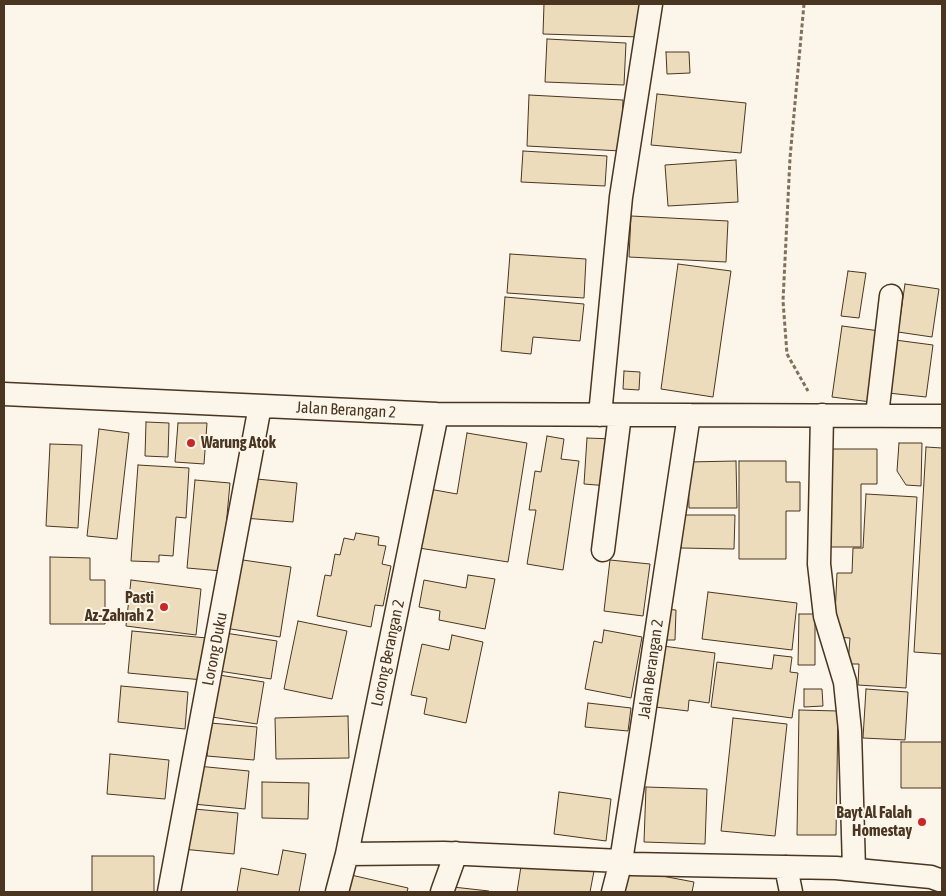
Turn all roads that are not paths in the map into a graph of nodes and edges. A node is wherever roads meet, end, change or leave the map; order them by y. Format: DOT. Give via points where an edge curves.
graph roads {
  1 [pos="651,4"];
  2 [pos="891,296"];
  3 [pos="4,394"];
  4 [pos="260,406"];
  5 [pos="437,414"];
  6 [pos="610,415"];
  7 [pos="689,415"];
  8 [pos="822,416"];
  9 [pos="877,416"];
  10 [pos="942,416"];
  11 [pos="604,550"];
  12 [pos="347,854"];
  13 [pos="456,854"];
  14 [pos="621,861"];
  15 [pos="786,867"];
  16 [pos="854,869"];
  17 [pos="942,881"];
  18 [pos="169,892"];
  19 [pos="337,892"];
  20 [pos="442,892"];
  21 [pos="613,892"];
  22 [pos="791,892"];
  1 -- 6 [label="street" via="621,197"];
  2 -- 9 [label="street"];
  3 -- 4 [label="street, Jalan Berangan 2"];
  4 -- 5 [label="street, Jalan Berangan 2"];
  4 -- 18 [label="street, Lorong Duku"];
  5 -- 6 [label="street, Jalan Berangan 2"];
  5 -- 12 [label="street, Lorong Berangan 2"];
  6 -- 7 [label="street, Jalan Berangan 2"];
  6 -- 11 [label="street"];
  7 -- 8 [label="street, Jalan Berangan 2"];
  7 -- 14 [label="street, Jalan Berangan 2"];
  8 -- 9 [label="street, Jalan Berangan 2"];
  8 -- 16 [label="street" via="819,564 825,616 845,682 850,731"];
  9 -- 10 [label="street, Jalan Berangan 2"];
  12 -- 13 [label="street"];
  12 -- 19 [label="street, Lorong Berangan 2"];
  13 -- 14 [label="street"];
  13 -- 20 [label="street"];
  14 -- 15 [label="street" via="631,864"];
  14 -- 21 [label="street, Jalan Berangan 2"];
  15 -- 16 [label="street"];
  15 -- 22 [label="street"];
  16 -- 17 [label="street" via="932,877"];
}
